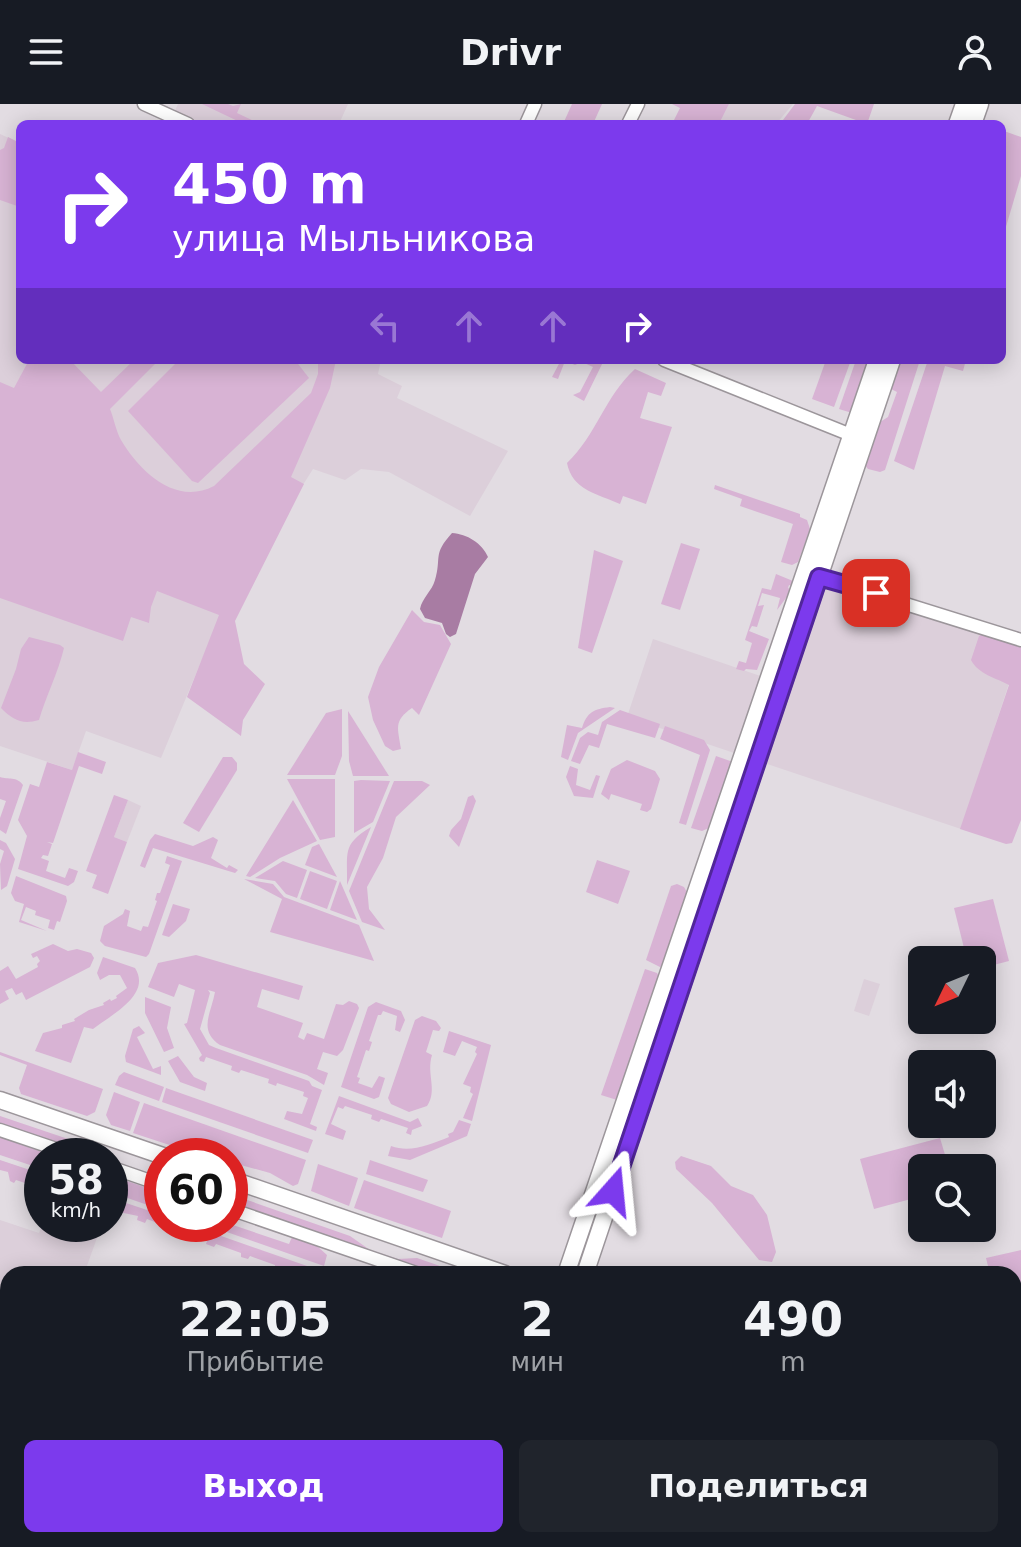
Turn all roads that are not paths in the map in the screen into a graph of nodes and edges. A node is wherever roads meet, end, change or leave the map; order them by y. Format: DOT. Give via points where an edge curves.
graph roads {
  1 [pos="144,104"];
  2 [pos="179,120"];
  3 [pos="674,364"];
  4 [pos="876,364"];
  5 [pos="890,364"];
  6 [pos="851,435"];
  7 [pos="811,576"];
  8 [pos="1021,640"];
  9 [pos="0,1100"];
  10 [pos="0,1130"];
  11 [pos="24,1138"];
  12 [pos="144,1149"];
  13 [pos="248,1185"];
  14 [pos="248,1215"];
  15 [pos="396,1266"];
  16 [pos="482,1266"];
  17 [pos="569,1266"];
  18 [pos="588,1266"];
  1 -- 2 [label="street"];
  3 -- 6 [label="street"];
  4 -- 6 [label="main road"];
  5 -- 7 [label="main road"];
  6 -- 7 [label="main road"];
  7 -- 8 [label="street"];
  7 -- 17 [label="main road"];
  7 -- 18 [label="main road"];
  9 -- 12 [label="main road"];
  10 -- 11 [label="street"];
  13 -- 16 [label="main road"];
  14 -- 15 [label="street"];
}
